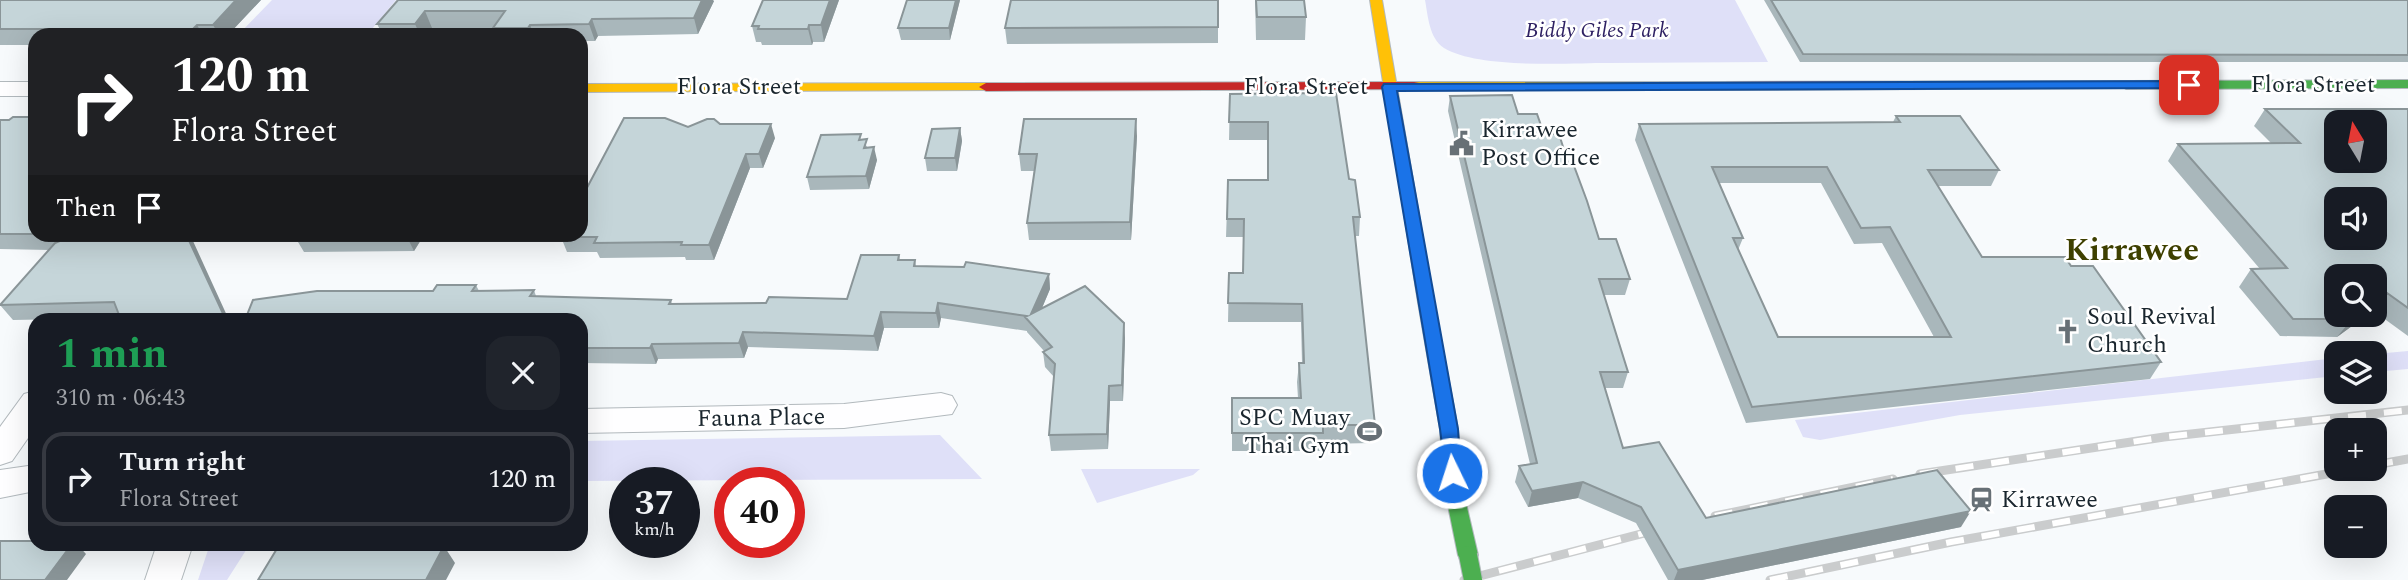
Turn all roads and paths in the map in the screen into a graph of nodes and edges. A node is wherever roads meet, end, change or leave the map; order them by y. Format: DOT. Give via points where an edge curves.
graph roads {
  1 [pos="1376,0"];
  2 [pos="2408,85"];
  3 [pos="1389,87"];
  4 [pos="588,88"];
  5 [pos="0,89"];
  6 [pos="28,89"];
  7 [pos="941,405"];
  8 [pos="28,413"];
  9 [pos="588,421"];
  10 [pos="0,452"];
  11 [pos="28,479"];
  12 [pos="0,484"];
  13 [pos="173,551"];
  14 [pos="163,580"];
  15 [pos="1473,580"];
  1 -- 3 [label="street"];
  2 -- 3 [label="street, Flora Street"];
  3 -- 4 [label="street, Flora Street"];
  3 -- 15 [label="street, bridge"];
  5 -- 6 [label="street"];
  7 -- 9 [label="street, Fauna Place" via="844,416"];
  8 -- 10 [label="street"];
  11 -- 12 [label="street"];
  13 -- 14 [label="street"];
}
